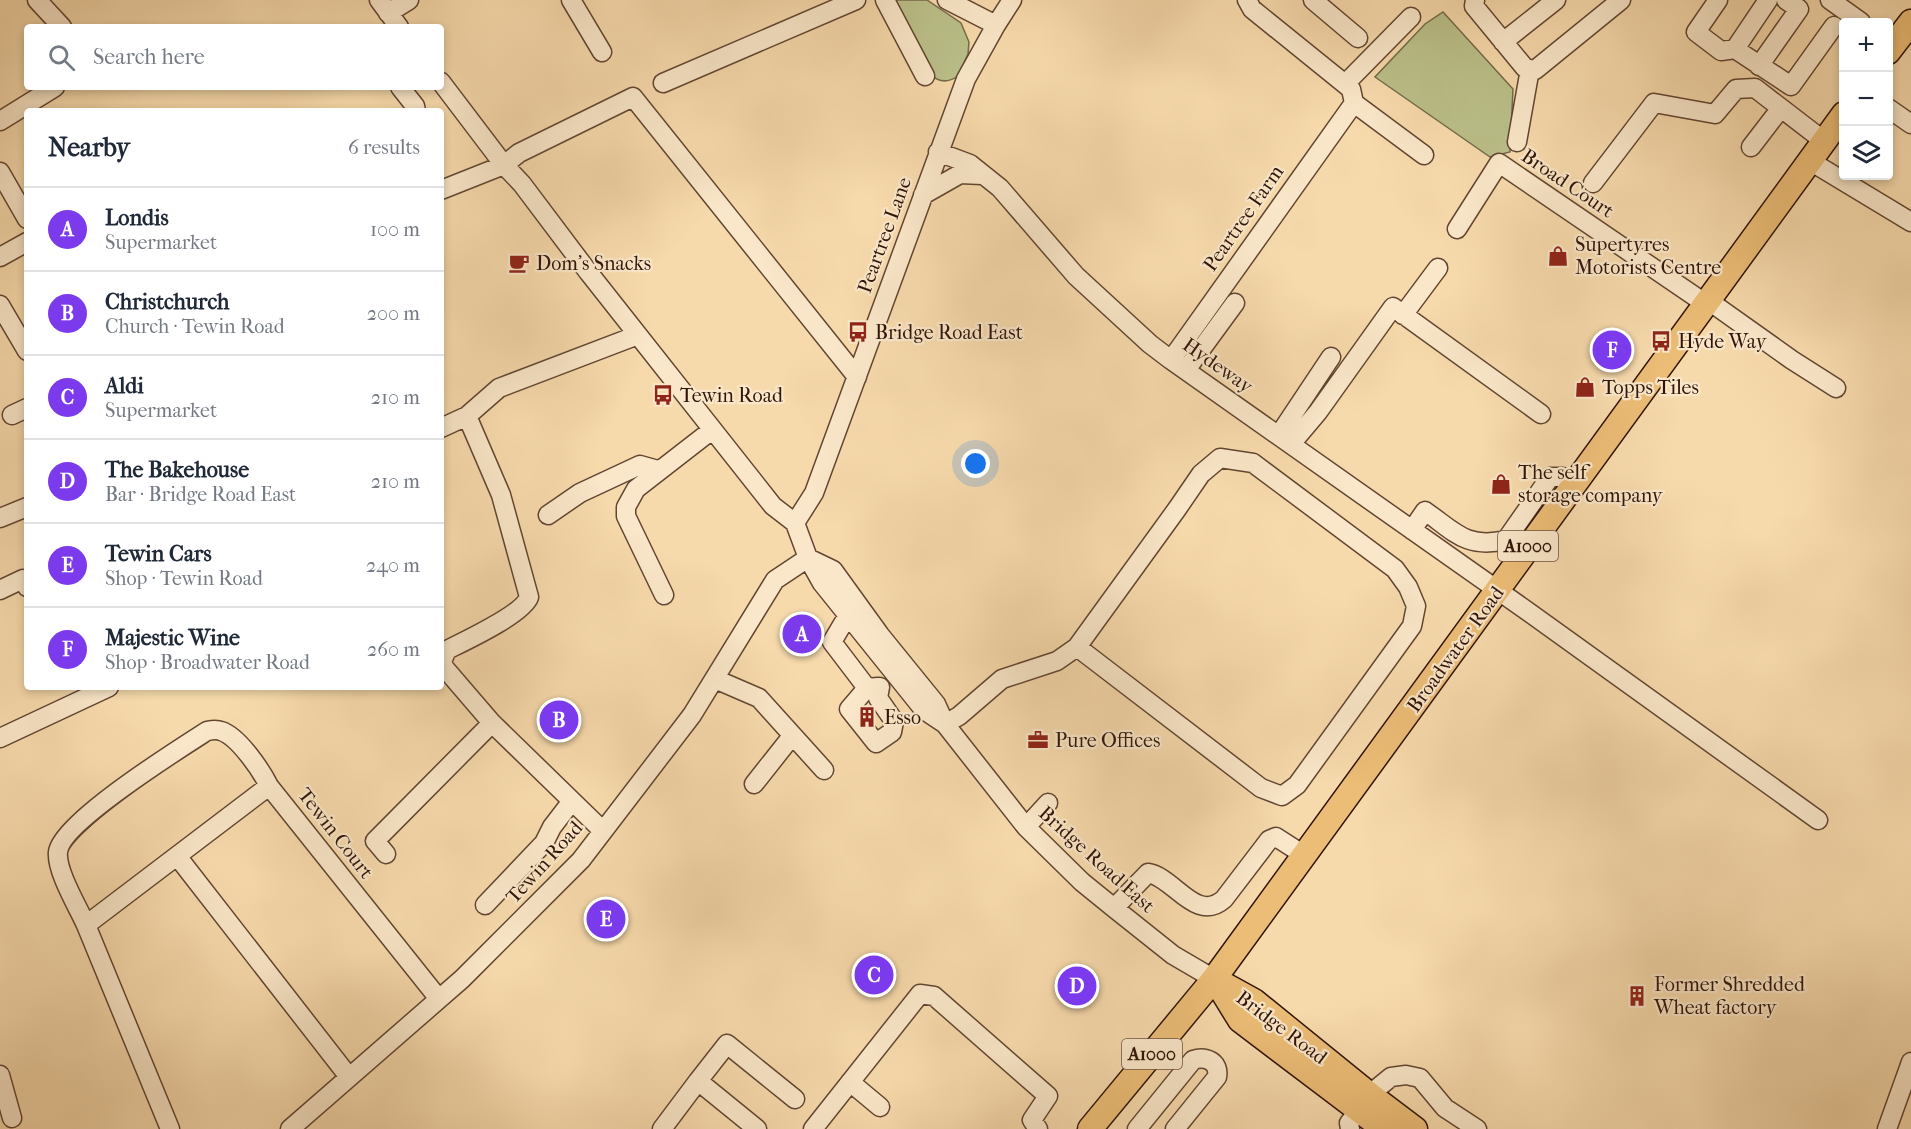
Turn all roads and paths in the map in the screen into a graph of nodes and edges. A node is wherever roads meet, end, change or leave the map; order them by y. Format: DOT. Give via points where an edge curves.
graph roads {
  1 [pos="38,0"];
  2 [pos="408,0"];
  3 [pos="571,0"];
  4 [pos="856,0"];
  5 [pos="885,0"];
  6 [pos="947,0"];
  7 [pos="1012,0"];
  8 [pos="1246,0"];
  9 [pos="1313,0"];
  10 [pos="1475,0"];
  11 [pos="1556,0"];
  12 [pos="1621,0"];
  13 [pos="1718,0"];
  14 [pos="1768,0"];
  15 [pos="1786,0"];
  16 [pos="1830,0"];
  17 [pos="389,13"];
  18 [pos="1411,17"];
  19 [pos="1855,18"];
  20 [pos="1911,22"];
  21 [pos="59,24"];
  22 [pos="996,25"];
  23 [pos="1834,26"];
  24 [pos="1358,38"];
  25 [pos="1503,42"];
  26 [pos="1893,43"];
  27 [pos="1735,49"];
  28 [pos="602,52"];
  29 [pos="1760,66"];
  30 [pos="1530,69"];
  31 [pos="925,76"];
  32 [pos="663,83"];
  33 [pos="1345,84"];
  34 [pos="444,86"];
  35 [pos="50,90"];
  36 [pos="402,90"];
  37 [pos="1354,103"];
  38 [pos="415,108"];
  39 [pos="1781,108"];
  40 [pos="1893,111"];
  41 [pos="0,121"];
  42 [pos="1839,121"];
  43 [pos="1911,124"];
  44 [pos="1824,141"];
  45 [pos="1517,142"];
  46 [pos="1751,147"];
  47 [pos="938,152"];
  48 [pos="1424,155"];
  49 [pos="1810,160"];
  50 [pos="504,165"];
  51 [pos="0,172"];
  52 [pos="982,175"];
  53 [pos="1593,183"];
  54 [pos="444,189"];
  55 [pos="923,195"];
  56 [pos="24,214"];
  57 [pos="1911,222"];
  58 [pos="1457,229"];
  59 [pos="24,244"];
  60 [pos="0,257"];
  61 [pos="1438,268"];
  62 [pos="1708,302"];
  63 [pos="1235,303"];
  64 [pos="0,304"];
  65 [pos="1403,315"];
  66 [pos="638,335"];
  67 [pos="24,346"];
  68 [pos="1331,357"];
  69 [pos="1178,365"];
  70 [pos="857,377"];
  71 [pos="1836,388"];
  72 [pos="1541,414"];
  73 [pos="467,416"];
  74 [pos="444,427"];
  75 [pos="712,430"];
  76 [pos="1285,439"];
  77 [pos="658,470"];
  78 [pos="1574,484"];
  79 [pos="24,508"];
  80 [pos="548,515"];
  81 [pos="0,518"];
  82 [pos="795,523"];
  83 [pos="1412,530"];
  84 [pos="808,558"];
  85 [pos="24,579"];
  86 [pos="0,590"];
  87 [pos="1498,590"];
  88 [pos="664,595"];
  89 [pos="848,615"];
  90 [pos="1077,647"];
  91 [pos="444,657"];
  92 [pos="444,667"];
  93 [pos="716,679"];
  94 [pos="905,687"];
  95 [pos="94,690"];
  96 [pos="78,693"];
  97 [pos="492,723"];
  98 [pos="945,724"];
  99 [pos="792,736"];
  100 [pos="0,738"];
  101 [pos="824,770"];
  102 [pos="753,784"];
  103 [pos="269,786"];
  104 [pos="572,801"];
  105 [pos="1048,803"];
  106 [pos="1818,820"];
  107 [pos="1026,827"];
  108 [pos="603,831"];
  109 [pos="386,854"];
  110 [pos="1304,855"];
  111 [pos="177,856"];
  112 [pos="485,905"];
  113 [pos="1113,908"];
  114 [pos="86,925"];
  115 [pos="1214,980"];
  116 [pos="439,999"];
  117 [pos="1911,1062"];
  118 [pos="0,1075"];
  119 [pos="350,1077"];
  120 [pos="698,1081"];
  121 [pos="850,1082"];
  122 [pos="795,1099"];
  123 [pos="880,1107"];
  124 [pos="1360,1112"];
  125 [pos="12,1118"];
  126 [pos="170,1129"];
  127 [pos="290,1129"];
  128 [pos="662,1129"];
  129 [pos="757,1129"];
  130 [pos="813,1129"];
  131 [pos="1038,1129"];
  132 [pos="1090,1129"];
  133 [pos="1137,1129"];
  134 [pos="1175,1129"];
  135 [pos="1384,1129"];
  136 [pos="1415,1129"];
  137 [pos="1477,1129"];
  138 [pos="1887,1129"];
  1 -- 21 [label="street"];
  2 -- 17 [label="street"];
  3 -- 28 [label="street"];
  4 -- 32 [label="street"];
  5 -- 31 [label="street"];
  6 -- 22 [label="street"];
  7 -- 22 [label="street, Peartree Lane"];
  8 -- 33 [label="street"];
  9 -- 24 [label="street"];
  10 -- 25 [label="street" via="1473,6"];
  11 -- 25 [label="street"];
  12 -- 30 [label="street" via="1535,70"];
  13 -- 27 [label="street" via="1696,32 1721,51"];
  14 -- 27 [label="street"];
  15 -- 29 [label="street" via="1799,9"];
  16 -- 19 [label="street"];
  18 -- 33 [label="street"];
  20 -- 26 [label="main road"];
  22 -- 47 [label="street, Peartree Lane" via="966,79"];
  23 -- 29 [label="street" via="1791,86"];
  25 -- 30 [label="street"];
  27 -- 29 [label="street"];
  30 -- 45 [label="street"];
  33 -- 37 [label="street" via="1351,89"];
  34 -- 50 [label="street"];
  35 -- 41 [label="street"];
  36 -- 38 [label="street"];
  37 -- 48 [label="street"];
  37 -- 69 [label="street, Peartree Farm"];
  39 -- 44 [label="street"];
  39 -- 46 [label="street"];
  39 -- 53 [label="street" via="1755,88 1736,89 1715,114 1654,103"];
  40 -- 43 [label="street"];
  42 -- 44 [label="main road, Broadwater Road / A1000"];
  44 -- 49 [label="main road, Broadwater Road / A1000"];
  47 -- 52 [label="street, Hydeway" via="970,164"];
  47 -- 55 [label="street, Peartree Lane"];
  49 -- 57 [label="street"];
  49 -- 62 [label="main road, Broadwater Road / A1000"];
  50 -- 54 [label="street"];
  50 -- 66 [label="street"];
  50 -- 70 [label="street" via="519,153 633,97"];
  51 -- 56 [label="street"];
  52 -- 55 [label="street" via="960,174"];
  52 -- 69 [label="street, Hydeway" via="1000,188 1076,276"];
  55 -- 70 [label="street, Peartree Lane"];
  58 -- 62 [label="street, Broad Court" via="1499,164"];
  59 -- 60 [label="street"];
  61 -- 65 [label="street"];
  62 -- 71 [label="street" via="1796,355"];
  62 -- 78 [label="main road, Broadwater Road / A1000"];
  63 -- 69 [label="street"];
  64 -- 67 [label="street"];
  65 -- 72 [label="street"];
  65 -- 76 [label="street" via="1393,307 1318,412"];
  66 -- 73 [label="street" via="499,388"];
  66 -- 75 [label="street"];
  68 -- 76 [label="street"];
  69 -- 76 [label="street, Hydeway"];
  70 -- 82 [label="street, Peartree Lane" via="814,493"];
  73 -- 74 [label="street"];
  73 -- 91 [label="street" via="501,495 529,597 527,604 447,650"];
  75 -- 77 [label="street"];
  75 -- 82 [label="street" via="773,506"];
  76 -- 83 [label="street, Hydeway"];
  77 -- 80 [label="street" via="640,465 580,494"];
  77 -- 88 [label="street" via="629,498 626,516"];
  78 -- 83 [label="street" via="1563,477 1550,477 1506,540 1474,543 1425,511"];
  78 -- 87 [label="main road, Broadwater Road / A1000"];
  79 -- 81 [label="street"];
  82 -- 84 [label="street, Bridge Road East"];
  83 -- 87 [label="street, Hydeway"];
  84 -- 89 [label="street, Bridge Road East"];
  84 -- 93 [label="street, Tewin Road" via="775,580"];
  84 -- 98 [label="street, Bridge Road East" via="833,570 936,704"];
  85 -- 86 [label="street"];
  87 -- 106 [label="street, Hydeway"];
  87 -- 110 [label="main road, Broadwater Road / A1000"];
  89 -- 94 [label="street, Bridge Road East"];
  89 -- 94 [label="street" via="832,642 873,687"];
  90 -- 90 [label="street" via="1201,474 1220,458 1253,463 1395,569 1416,606 1412,626 1297,785 1282,796 1261,788"];
  90 -- 98 [label="street" via="1057,661 1002,679"];
  92 -- 97 [label="street"];
  93 -- 99 [label="street" via="759,698"];
  93 -- 108 [label="street, Tewin Road"];
  94 -- 98 [label="street, Bridge Road East" via="924,710"];
  95 -- 96 [label="street"];
  96 -- 100 [label="street"];
  97 -- 104 [label="street"];
  97 -- 109 [label="street" via="375,841"];
  98 -- 107 [label="street, Bridge Road East"];
  99 -- 101 [label="street"];
  99 -- 102 [label="street"];
  103 -- 111 [label="street, Tewin Court"];
  103 -- 114 [label="street" via="237,742 215,729 121,789 74,828 59,847 60,866"];
  103 -- 116 [label="street, Tewin Court"];
  104 -- 108 [label="street"];
  104 -- 112 [label="street" via="544,843"];
  105 -- 107 [label="street"];
  107 -- 113 [label="street, Bridge Road East"];
  108 -- 116 [label="street, Tewin Road" via="581,860"];
  110 -- 113 [label="street" via="1276,837 1269,840 1224,899 1211,907 1193,903 1163,879 1148,873"];
  110 -- 115 [label="main road, Broadwater Road / A1000"];
  111 -- 114 [label="street, Tewin Court"];
  111 -- 119 [label="street"];
  113 -- 115 [label="street, Bridge Road East" via="1173,955"];
  114 -- 126 [label="street"];
  115 -- 124 [label="main road, Bridge Road" via="1254,1000"];
  115 -- 132 [label="main road, A1000"];
  116 -- 119 [label="street, Tewin Road"];
  117 -- 138 [label="street"];
  118 -- 125 [label="street"];
  119 -- 127 [label="street, Tewin Road"];
  120 -- 122 [label="street" via="727,1044"];
  120 -- 128 [label="street"];
  120 -- 129 [label="street"];
  121 -- 123 [label="street"];
  121 -- 130 [label="street"];
  121 -- 131 [label="street" via="920,994 934,996 1048,1096 1032,1120"];
  124 -- 135 [label="main road, Bridge Road"];
  124 -- 136 [label="main road, Bridge Road"];
  124 -- 137 [label="street" via="1391,1077 1406,1075 1419,1078 1445,1108"];
  133 -- 134 [label="street" via="1192,1060 1209,1060 1215,1064 1217,1077"];
}
